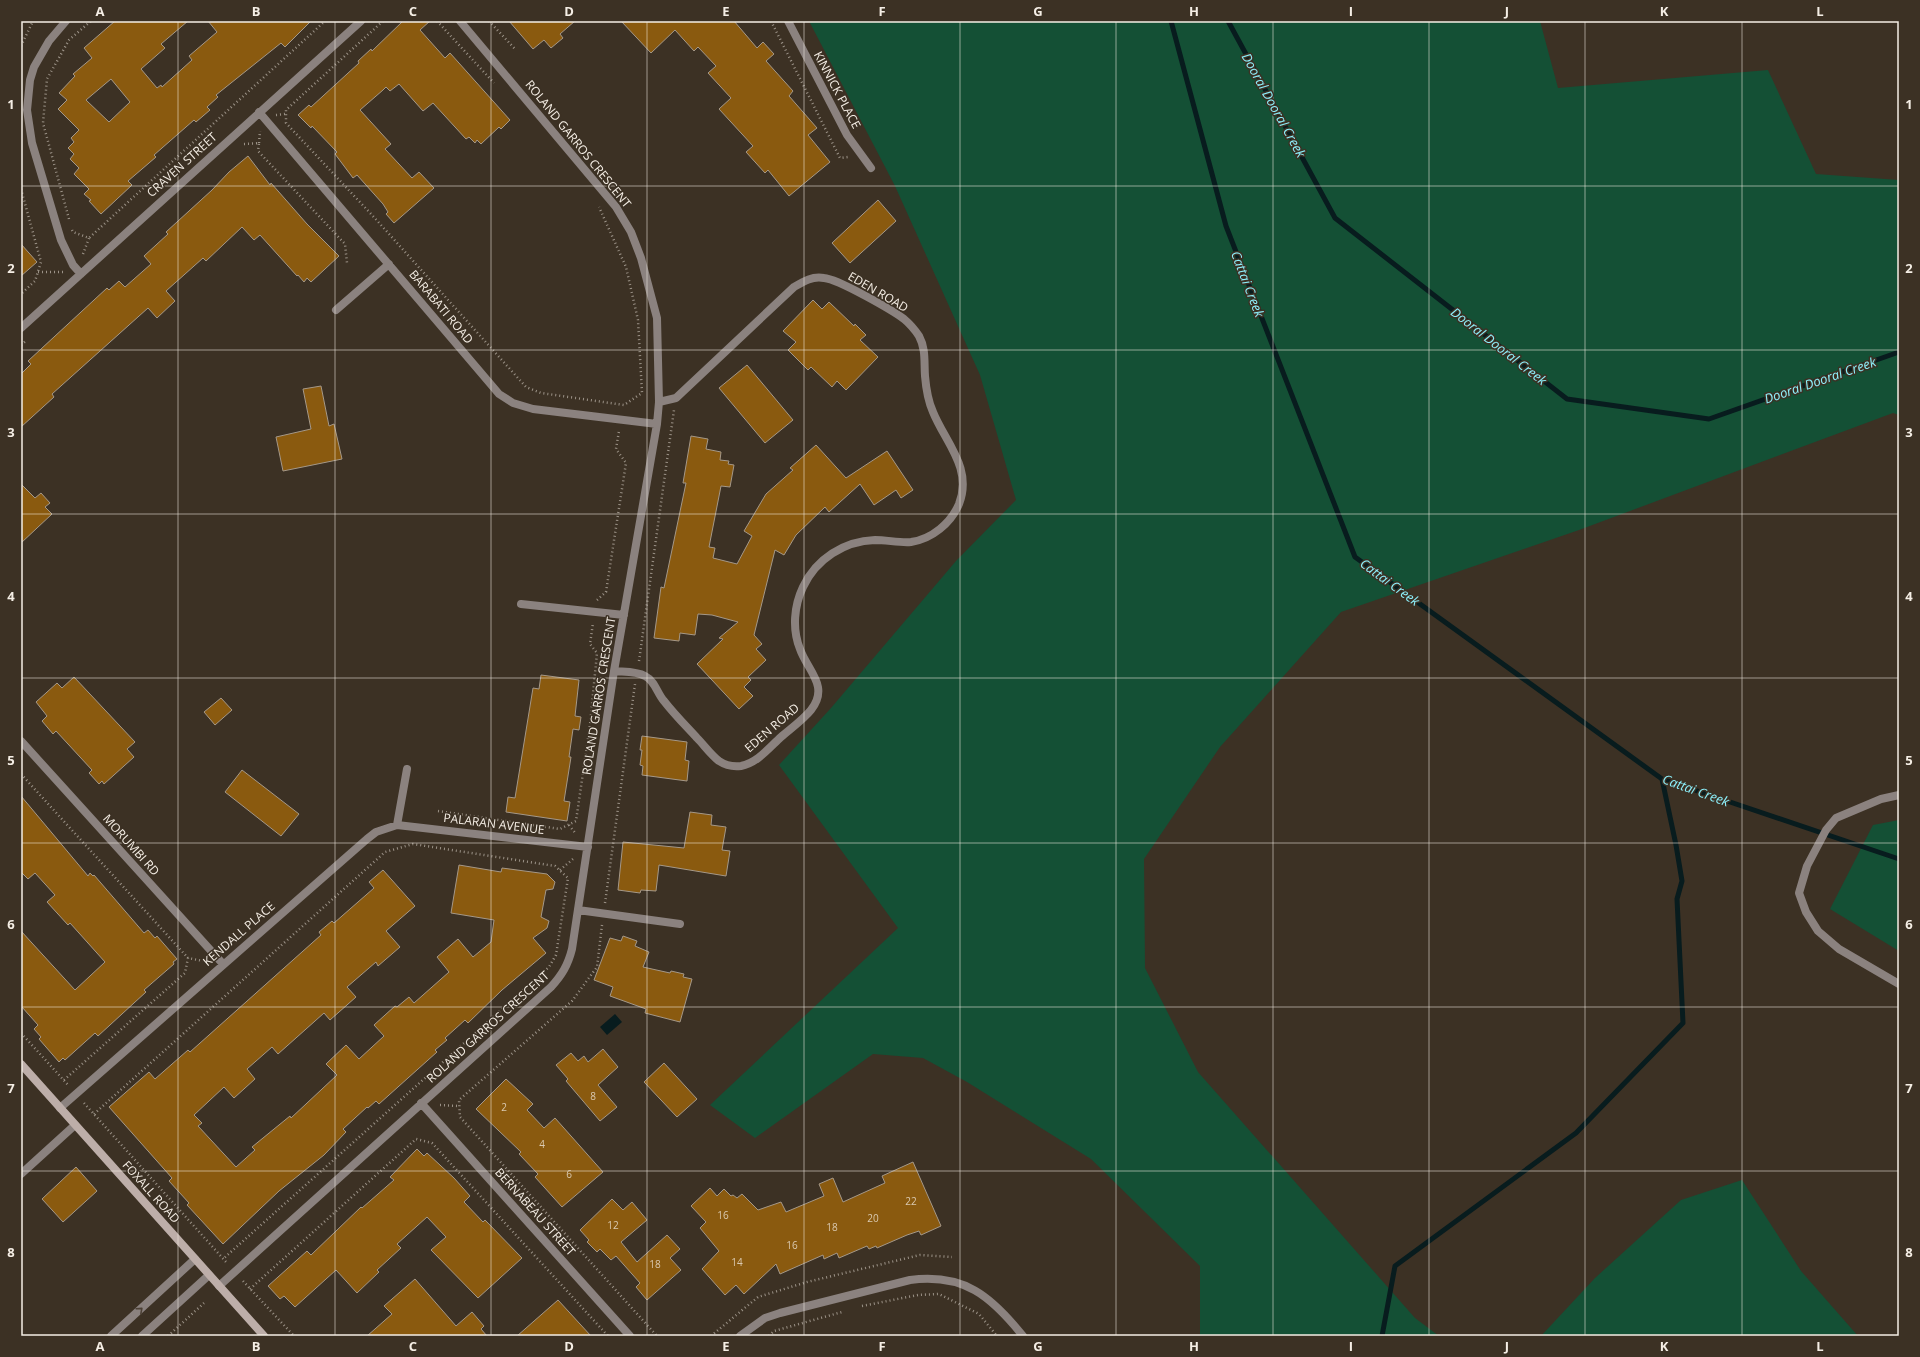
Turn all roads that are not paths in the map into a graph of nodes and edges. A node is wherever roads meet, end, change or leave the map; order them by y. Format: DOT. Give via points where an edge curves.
graph roads {
  1 [pos="66,21"];
  2 [pos="361,21"];
  3 [pos="460,21"];
  4 [pos="788,21"];
  5 [pos="259,112"];
  6 [pos="871,168"];
  7 [pos="389,264"];
  8 [pos="81,274"];
  9 [pos="336,310"];
  10 [pos="21,328"];
  11 [pos="659,402"];
  12 [pos="657,424"];
  13 [pos="521,604"];
  14 [pos="624,615"];
  15 [pos="614,671"];
  16 [pos="21,741"];
  17 [pos="407,769"];
  18 [pos="1899,795"];
  19 [pos="397,825"];
  20 [pos="588,847"];
  21 [pos="578,910"];
  22 [pos="680,924"];
  23 [pos="223,964"];
  24 [pos="1899,984"];
  25 [pos="21,1064"];
  26 [pos="421,1103"];
  27 [pos="60,1108"];
  28 [pos="75,1125"];
  29 [pos="21,1174"];
  30 [pos="196,1259"];
  31 [pos="209,1275"];
  32 [pos="219,1286"];
  33 [pos="111,1336"];
  34 [pos="142,1336"];
  35 [pos="264,1336"];
  36 [pos="630,1336"];
  37 [pos="740,1336"];
  38 [pos="1023,1336"];
  1 -- 8 [label="street" via="49,41 34,67 27,110 32,143 61,240 73,265"];
  2 -- 5 [label="street, CRAVEN STREET"];
  3 -- 11 [label="street, ROLAND GARROS CRESCENT" via="616,208 631,232 641,258 657,318"];
  4 -- 6 [label="street, KINNICK PLACE" via="847,134"];
  5 -- 7 [label="street, BARABATI ROAD"];
  5 -- 8 [label="street, CRAVEN STREET"];
  7 -- 9 [label="street"];
  7 -- 12 [label="street, BARABATI ROAD" via="499,394 513,403 533,409"];
  8 -- 10 [label="street, CRAVEN STREET"];
  11 -- 12 [label="street, ROLAND GARROS CRESCENT"];
  11 -- 15 [label="street, EDEN ROAD" via="676,398 794,287 813,278 830,279 903,318 918,336 923,346 931,407 937,424 948,438 959,462 962,492 952,517 941,529 928,537 911,542 877,540 844,546 830,554 812,571 798,598 795,628 800,649 818,681 818,695 811,710 750,763 735,767 718,761 663,700 650,680 637,673"];
  12 -- 14 [label="street, ROLAND GARROS CRESCENT"];
  13 -- 14 [label="street"];
  14 -- 15 [label="street, ROLAND GARROS CRESCENT"];
  15 -- 20 [label="street, ROLAND GARROS CRESCENT"];
  16 -- 23 [label="street, MORUMBI RD"];
  17 -- 19 [label="street"];
  18 -- 24 [label="street" via="1881,799 1836,818 1826,830 1807,866 1799,893 1806,912 1818,931 1839,949"];
  19 -- 20 [label="street, PALARAN AVENUE"];
  19 -- 23 [label="street, KENDALL PLACE" via="376,832 367,839"];
  20 -- 21 [label="street, ROLAND GARROS CRESCENT"];
  21 -- 22 [label="street"];
  21 -- 26 [label="street, ROLAND GARROS CRESCENT" via="572,949 561,976"];
  23 -- 27 [label="street, KENDALL PLACE"];
  25 -- 27 [label="street, FOXALL ROAD"];
  26 -- 32 [label="street, ROLAND GARROS CRESCENT"];
  26 -- 36 [label="street, BERNABEAU STREET"];
  27 -- 28 [label="street, FOXALL ROAD"];
  28 -- 29 [label="street"];
  28 -- 30 [label="street, FOXALL ROAD"];
  30 -- 31 [label="street, FOXALL ROAD"];
  33 -- 30 [label="street, one-way"];
  31 -- 32 [label="street, FOXALL ROAD"];
  31 -- 34 [label="street"];
  32 -- 35 [label="street, FOXALL ROAD"];
  37 -- 38 [label="street" via="765,1318 780,1313 910,1280 928,1278 945,1279 976,1291 990,1301"];
}
